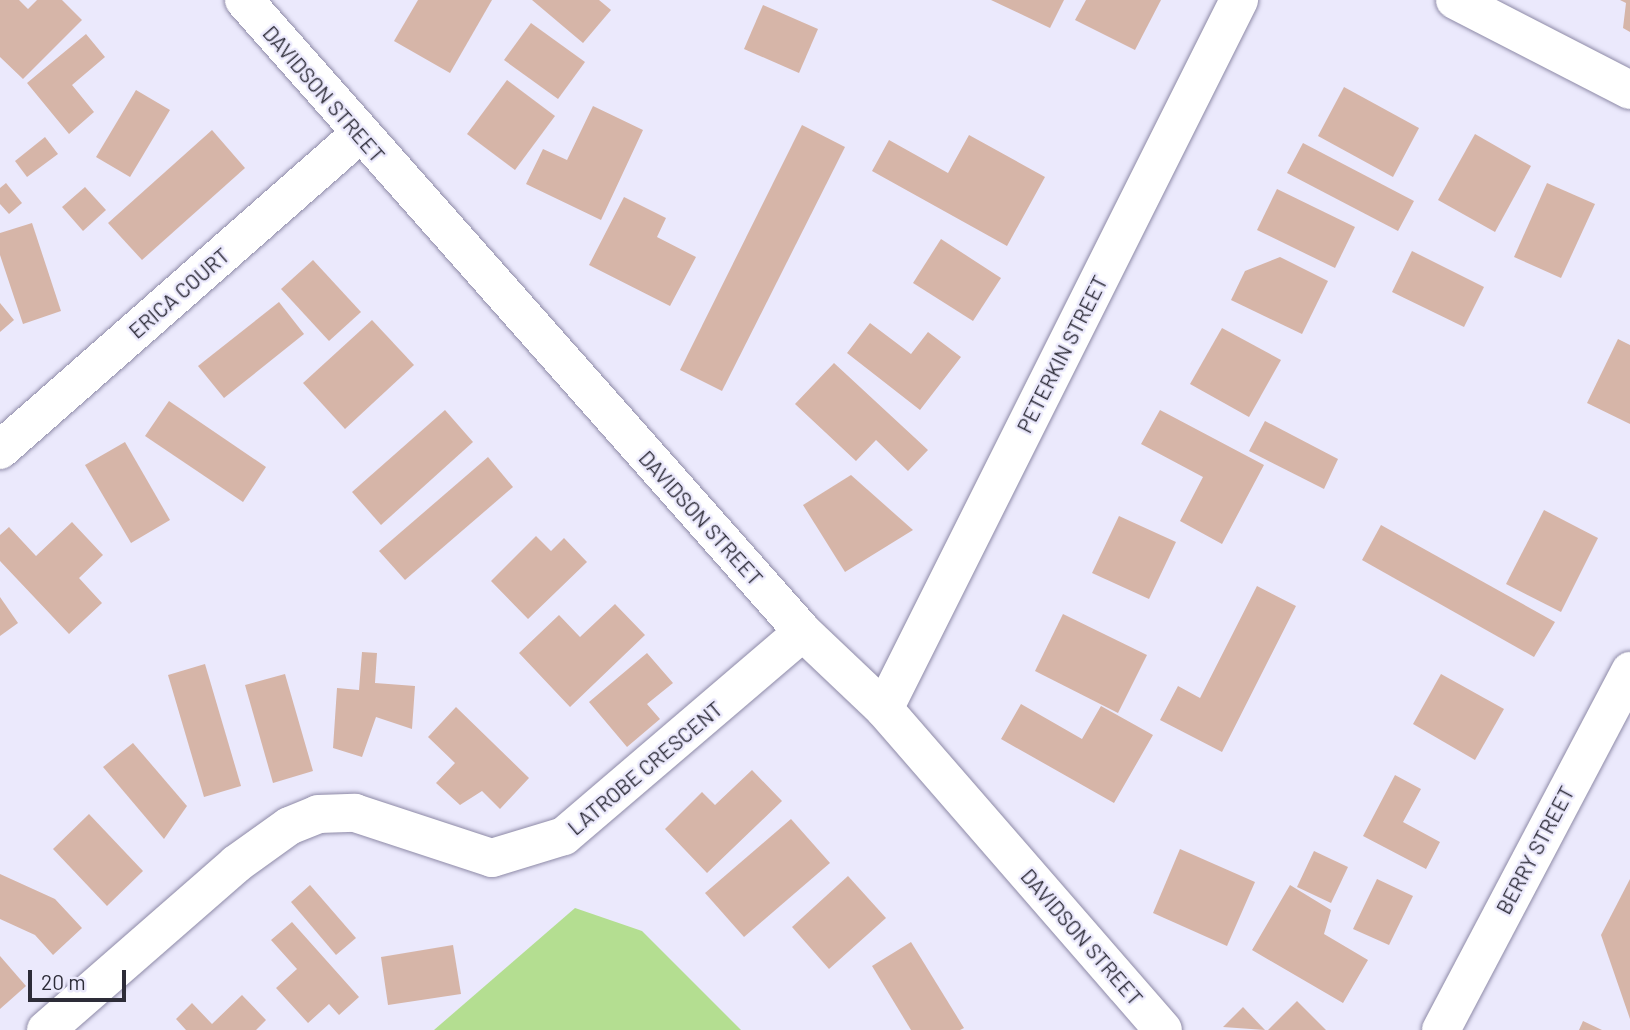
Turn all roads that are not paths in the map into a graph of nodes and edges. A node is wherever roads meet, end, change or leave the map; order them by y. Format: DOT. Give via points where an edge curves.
graph roads {
  1 [pos="244,0"];
  2 [pos="1239,0"];
  3 [pos="1455,0"];
  4 [pos="1630,90"];
  5 [pos="359,135"];
  6 [pos="0,450"];
  7 [pos="803,632"];
  8 [pos="1630,671"];
  9 [pos="884,709"];
  10 [pos="46,1030"];
  11 [pos="1163,1030"];
  12 [pos="1441,1030"];
  1 -- 5 [label="street, DAVIDSON STREET"];
  2 -- 9 [label="street, PETERKIN STREET"];
  3 -- 4 [label="street"];
  5 -- 6 [label="street, ERICA COURT"];
  5 -- 7 [label="street, DAVIDSON STREET"];
  7 -- 9 [label="street, DAVIDSON STREET"];
  7 -- 10 [label="street, LATROBE CRESCENT" via="564,836 492,858 355,813 318,814 289,826 236,864"];
  8 -- 12 [label="street, BERRY STREET"];
  9 -- 11 [label="street, DAVIDSON STREET"];
}
